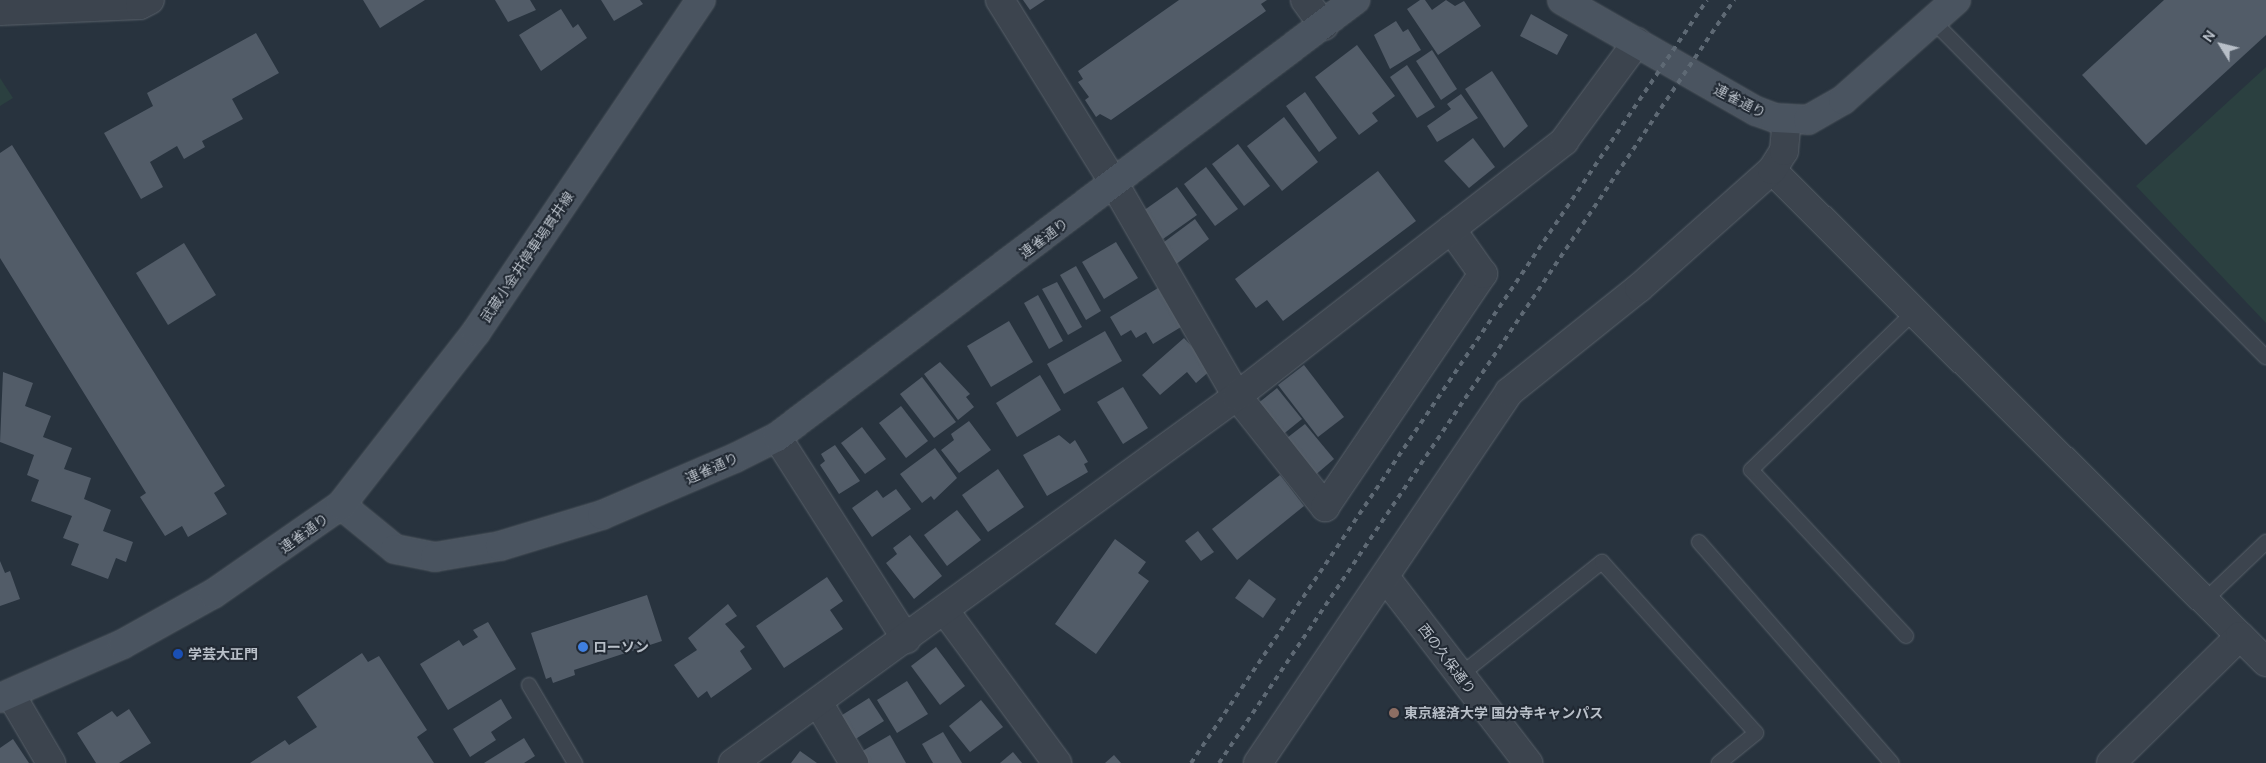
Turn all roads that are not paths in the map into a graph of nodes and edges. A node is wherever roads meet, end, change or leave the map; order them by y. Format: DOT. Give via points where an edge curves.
graph roads {
  1 [pos="150,0"];
  2 [pos="701,0"];
  3 [pos="1000,0"];
  4 [pos="1305,0"];
  5 [pos="1355,0"];
  6 [pos="1562,0"];
  7 [pos="1956,0"];
  8 [pos="42,4"];
  9 [pos="0,11"];
  10 [pos="1933,21"];
  11 [pos="1324,26"];
  12 [pos="1637,42"];
  13 [pos="1788,120"];
  14 [pos="1772,170"];
  15 [pos="1115,185"];
  16 [pos="1451,229"];
  17 [pos="1915,311"];
  18 [pos="2266,357"];
  19 [pos="1237,396"];
  20 [pos="777,437"];
  21 [pos="341,505"];
  22 [pos="1700,542"];
  23 [pos="2266,542"];
  24 [pos="1385,577"];
  25 [pos="2204,601"];
  26 [pos="945,611"];
  27 [pos="1906,636"];
  28 [pos="2240,636"];
  29 [pos="906,639"];
  30 [pos="2266,662"];
  31 [pos="1459,676"];
  32 [pos="529,685"];
  33 [pos="5,696"];
  34 [pos="819,704"];
  35 [pos="51,763"];
  36 [pos="576,763"];
  37 [pos="733,763"];
  38 [pos="854,763"];
  39 [pos="1057,763"];
  40 [pos="1258,763"];
  41 [pos="1528,763"];
  42 [pos="1719,763"];
  43 [pos="1892,763"];
  44 [pos="2111,763"];
  1 -- 8 [label="street" via="140,5"];
  2 -- 21 [label="main road, 武蔵小金井停車場貫井線" via="476,332"];
  3 -- 15 [label="street"];
  4 -- 11 [label="street"];
  5 -- 11 [label="main road, 連雀通り"];
  6 -- 12 [label="main road, 連雀通り"];
  7 -- 10 [label="main road, 連雀通り"];
  8 -- 9 [label="street"];
  10 -- 13 [label="main road, 連雀通り" via="1827,112 1808,120"];
  10 -- 18 [label="lane"];
  11 -- 15 [label="main road, 連雀通り"];
  12 -- 13 [label="main road, 連雀通り" via="1756,111"];
  12 -- 16 [label="street" via="1564,141"];
  13 -- 14 [label="street" via="1784,151"];
  14 -- 17 [label="street"];
  14 -- 24 [label="street" via="1639,288 1509,392"];
  15 -- 19 [label="street"];
  15 -- 20 [label="main road, 連雀通り"];
  16 -- 19 [label="street"];
  16 -- 19 [label="street" via="1483,274 1325,507"];
  17 -- 25 [label="street"];
  17 -- 27 [label="lane" via="1751,470"];
  19 -- 26 [label="street"];
  20 -- 21 [label="main road, 連雀通り" via="602,515 467,553 435,557 395,548"];
  20 -- 29 [label="street"];
  21 -- 33 [label="main road, 連雀通り" via="213,594 123,644"];
  22 -- 43 [label="lane"];
  23 -- 25 [label="lane"];
  24 -- 31 [label="street, 西の久保通り"];
  24 -- 40 [label="street"];
  25 -- 28 [label="street"];
  26 -- 29 [label="street"];
  26 -- 39 [label="street"];
  28 -- 30 [label="street"];
  28 -- 44 [label="street"];
  29 -- 34 [label="street"];
  31 -- 41 [label="street, 西の久保通り"];
  31 -- 42 [label="lane" via="1602,562 1756,734"];
  32 -- 36 [label="lane"];
  33 -- 35 [label="street"];
  34 -- 37 [label="street"];
  34 -- 38 [label="street"];
}
